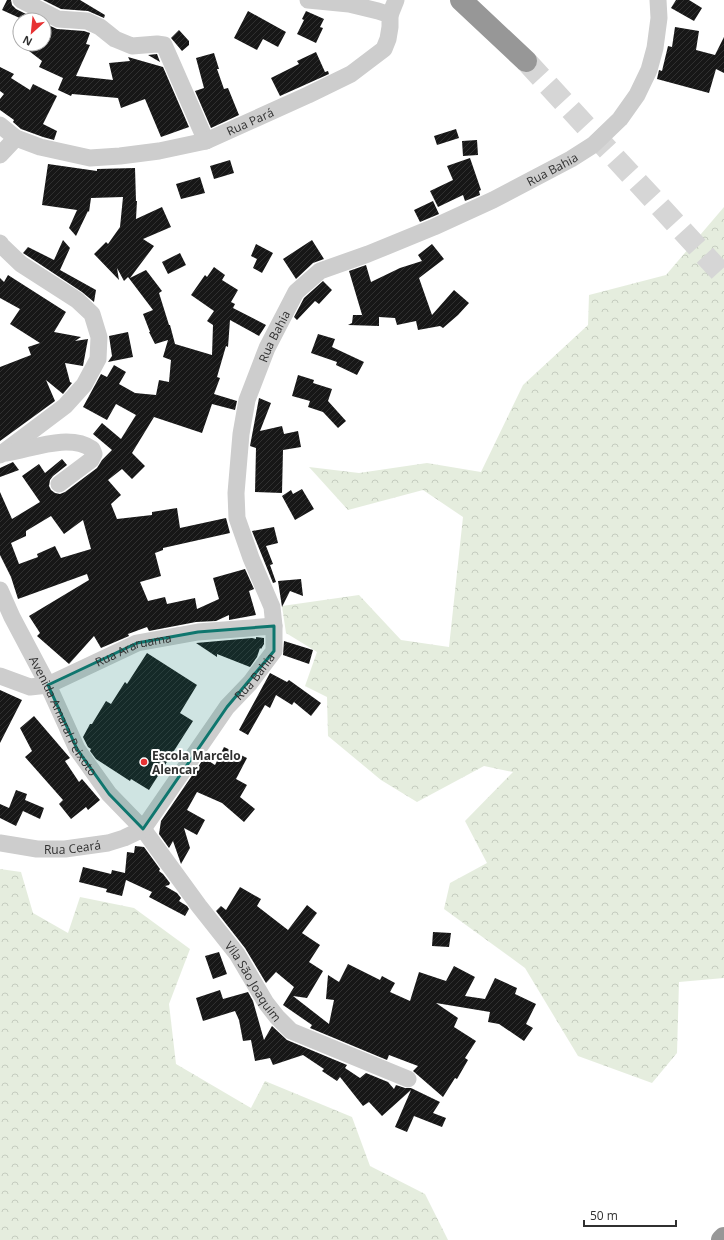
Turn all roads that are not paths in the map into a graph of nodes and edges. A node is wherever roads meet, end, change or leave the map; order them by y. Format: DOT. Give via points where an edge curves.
graph roads {
  1 [pos="21,0"];
  2 [pos="461,0"];
  3 [pos="658,0"];
  4 [pos="313,1"];
  5 [pos="393,8"];
  6 [pos="526,61"];
  7 [pos="0,125"];
  8 [pos="16,138"];
  9 [pos="206,141"];
  10 [pos="0,155"];
  11 [pos="0,243"];
  12 [pos="1,454"];
  13 [pos="59,484"];
  14 [pos="0,590"];
  15 [pos="274,626"];
  16 [pos="0,676"];
  17 [pos="48,685"];
  18 [pos="143,829"];
  19 [pos="0,843"];
  20 [pos="408,1079"];
  1 -- 9 [label="street" via="58,19 87,21 115,39 132,46 164,45"];
  2 -- 6 [label="highway"];
  3 -- 15 [label="street, Rua Bahia" via="659,18 650,70 620,119 592,145 571,159 447,221 368,254 320,270 296,292 267,348 247,400 236,493 237,518 272,607"];
  4 -- 5 [label="street, Rua Pará" via="349,4 378,11"];
  5 -- 9 [label="street, Rua Pará" via="384,49 351,74"];
  7 -- 8 [label="street, Rua Pará"];
  8 -- 9 [label="street, Rua Pará" via="40,147 90,158 159,151"];
  8 -- 10 [label="street"];
  11 -- 12 [label="street" via="21,264 77,300 92,314 99,337 98,359 84,385 65,406"];
  12 -- 13 [label="street" via="70,442 78,442 92,449 94,454 91,460"];
  14 -- 17 [label="street, Avenida Amaral Peixoto"];
  15 -- 17 [label="street, Rua Araruama" via="198,632 137,643"];
  15 -- 18 [label="street, Rua Bahia" via="274,651 250,683 227,707"];
  16 -- 17 [label="street, Rua Araruama" via="30,687"];
  17 -- 18 [label="street, Avenida Amaral Peixoto" via="77,749 109,794"];
  18 -- 19 [label="street, Rua Ceará" via="108,843 65,849 37,849"];
  18 -- 20 [label="street, Vila São Joaquim" via="237,954 266,1003 291,1031"];
}
